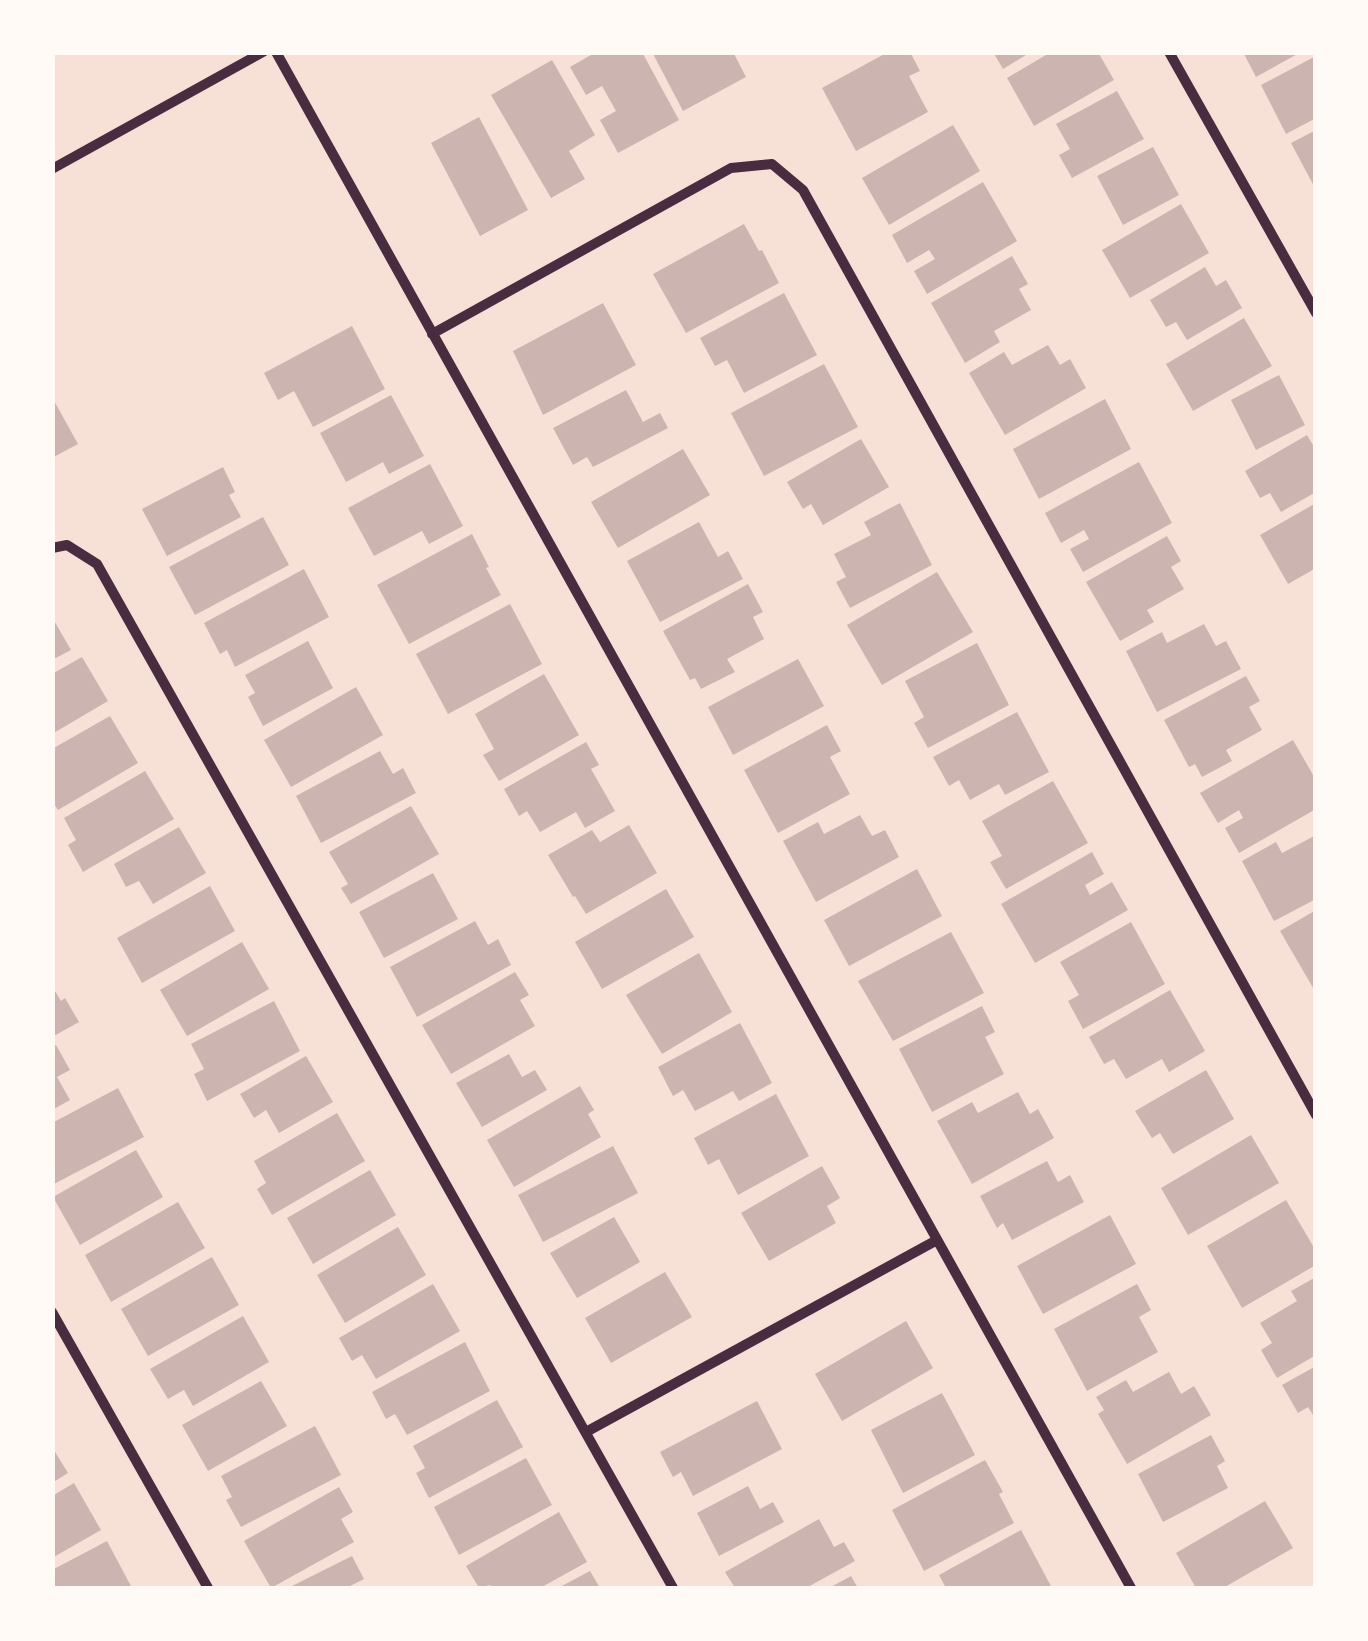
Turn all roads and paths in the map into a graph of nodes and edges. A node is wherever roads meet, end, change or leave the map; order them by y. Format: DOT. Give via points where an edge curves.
graph roads {
  1 [pos="263,52"];
  2 [pos="276,52"];
  3 [pos="1168,52"];
  4 [pos="52,170"];
  5 [pos="1316,314"];
  6 [pos="432,334"];
  7 [pos="52,548"];
  8 [pos="1316,1116"];
  9 [pos="938,1240"];
  10 [pos="52,1312"];
  11 [pos="586,1432"];
  12 [pos="208,1588"];
  13 [pos="674,1588"];
  14 [pos="1131,1588"];
  1 -- 4 [label="street"];
  2 -- 6 [label="street"];
  3 -- 5 [label="street"];
  6 -- 8 [label="street" via="730,168 772,164 803,190"];
  6 -- 9 [label="street"];
  7 -- 11 [label="street" via="67,545 97,564"];
  9 -- 11 [label="street"];
  9 -- 14 [label="street"];
  10 -- 12 [label="street"];
  11 -- 13 [label="street"];
}
